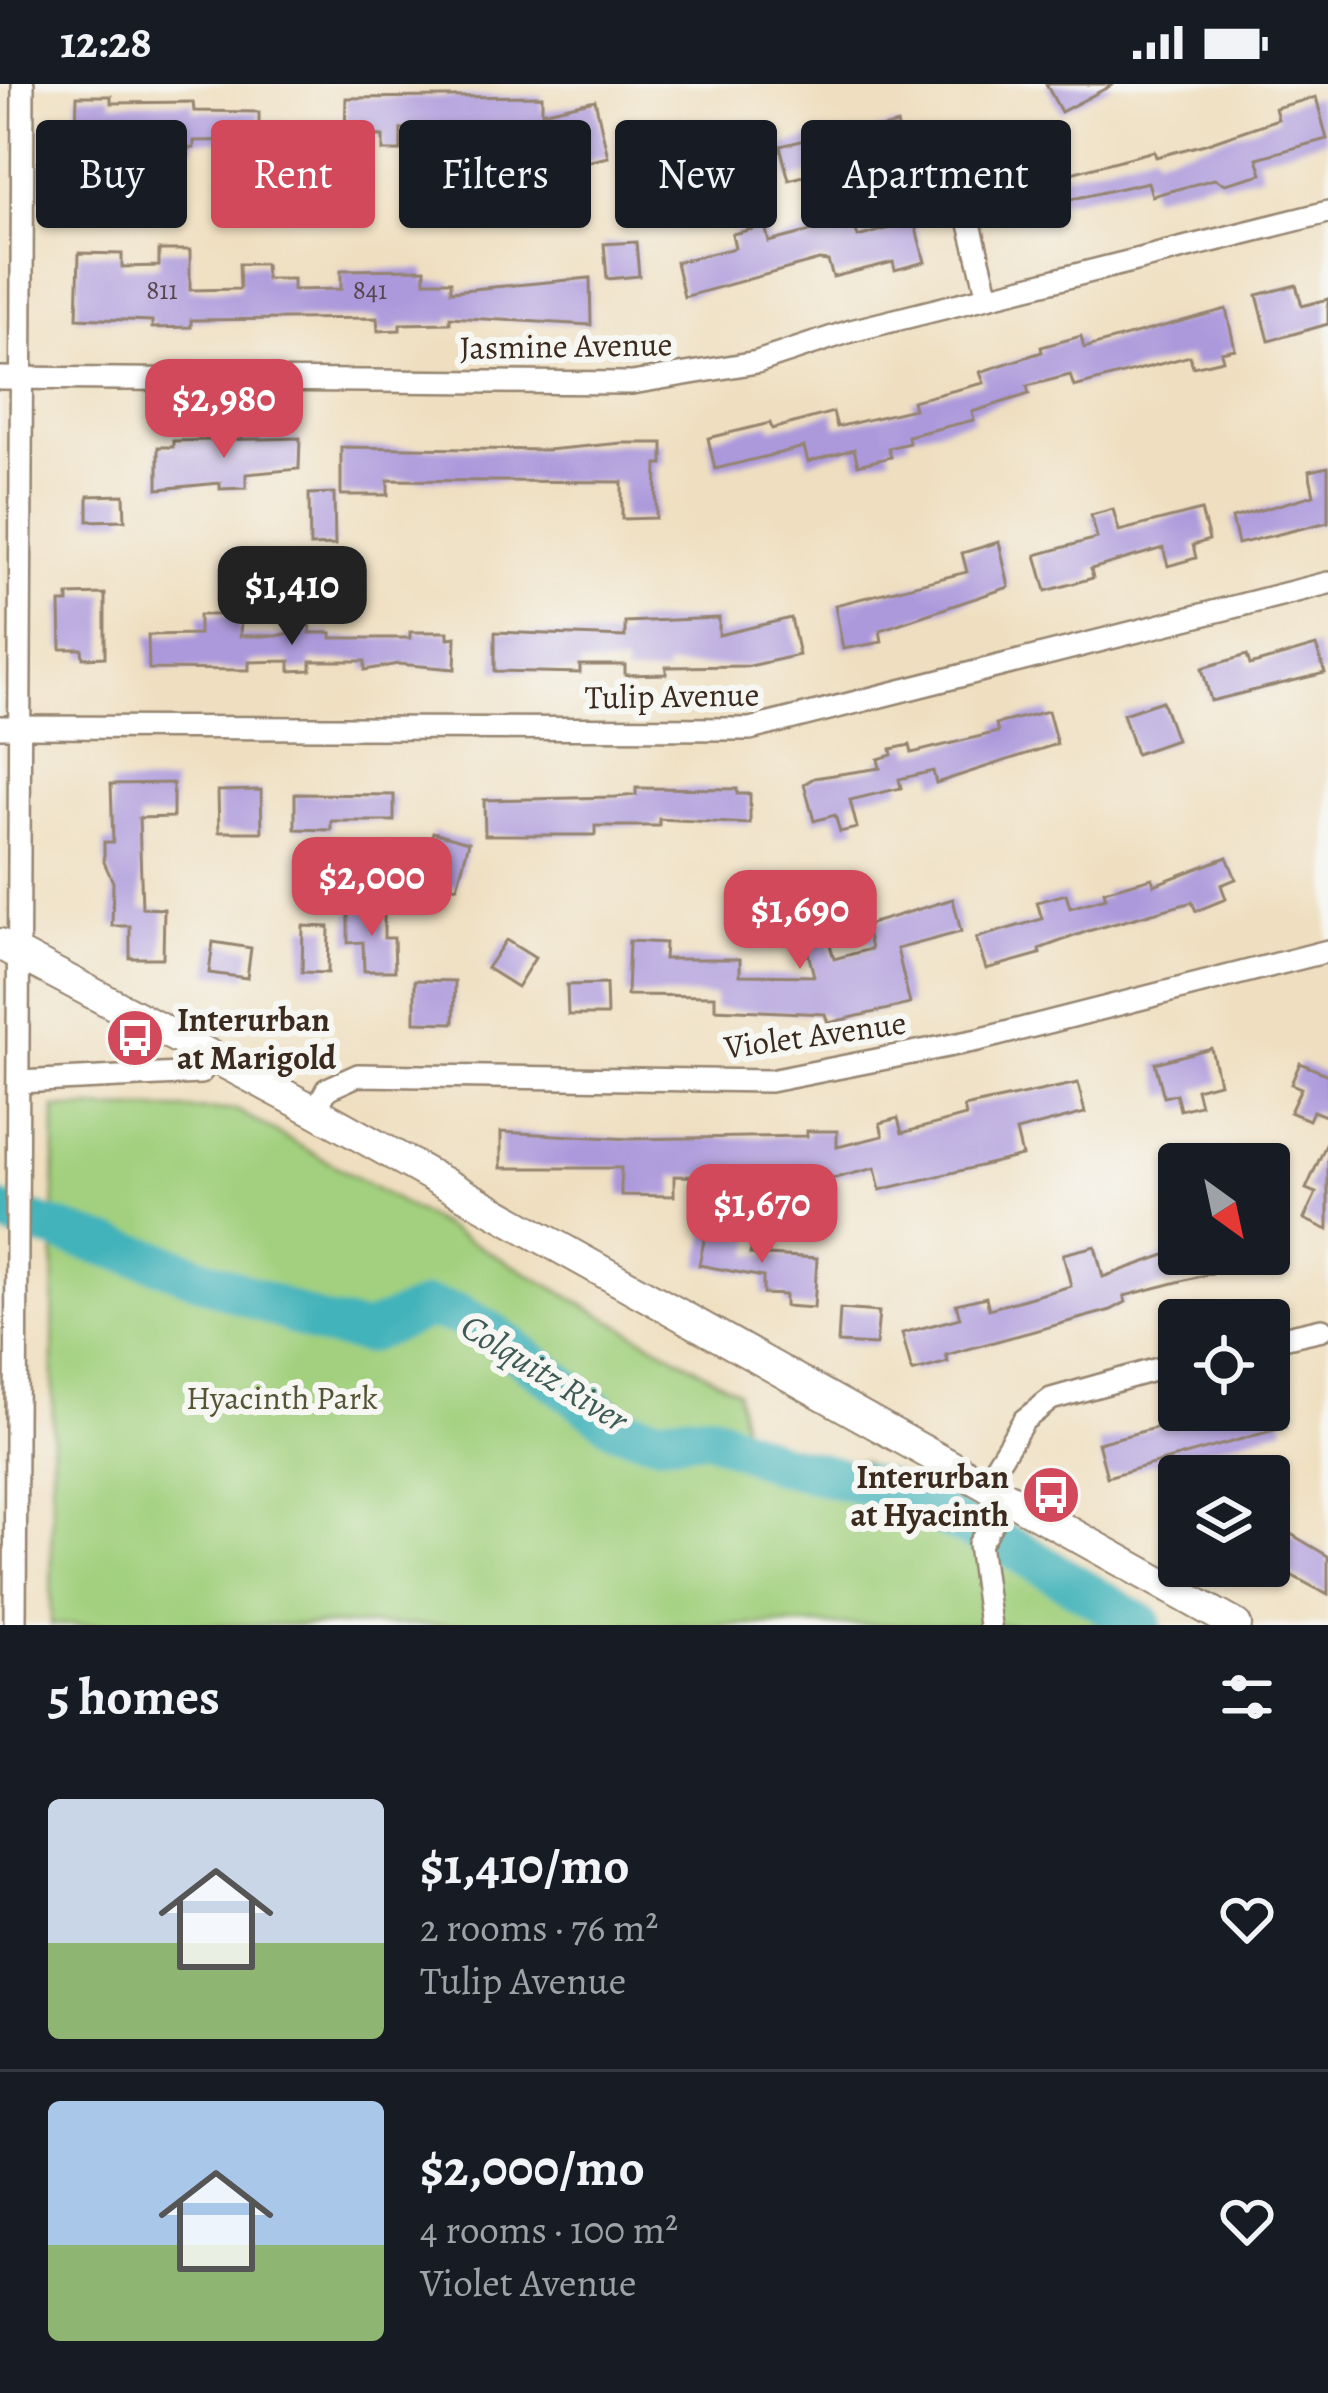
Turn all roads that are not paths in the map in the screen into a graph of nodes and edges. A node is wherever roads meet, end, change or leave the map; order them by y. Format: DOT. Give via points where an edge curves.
graph roads {
  1 [pos="23,84"];
  2 [pos="1328,212"];
  3 [pos="971,228"];
  4 [pos="988,296"];
  5 [pos="11,378"];
  6 [pos="1328,583"];
  7 [pos="0,727"];
  8 [pos="24,728"];
  9 [pos="10,949"];
  10 [pos="1328,950"];
  11 [pos="215,1056"];
  12 [pos="13,1070"];
  13 [pos="315,1111"];
  14 [pos="1322,1329"];
  15 [pos="1290,1336"];
  16 [pos="1158,1369"];
  17 [pos="8,1423"];
  18 [pos="996,1491"];
  19 [pos="15,1625"];
  20 [pos="990,1625"];
  21 [pos="1236,1625"];
  1 -- 5 [label="street"];
  2 -- 4 [label="street, Jasmine Avenue"];
  3 -- 4 [label="street"];
  4 -- 5 [label="street, Jasmine Avenue" via="757,362 632,383"];
  5 -- 8 [label="street"];
  6 -- 8 [label="street, Tulip Avenue" via="750,729"];
  7 -- 8 [label="street, Tulip Avenue"];
  8 -- 9 [label="street"];
  9 -- 11 [label="main road"];
  9 -- 12 [label="street"];
  10 -- 13 [label="street, Violet Avenue" via="978,1040 770,1081 358,1075 327,1089"];
  11 -- 12 [label="street" via="200,1073"];
  11 -- 13 [label="main road"];
  12 -- 17 [label="street" via="17,1221"];
  13 -- 18 [label="main road"];
  14 -- 15 [label="street"];
  16 -- 18 [label="street" via="1051,1399 1024,1420"];
  17 -- 19 [label="street"];
  18 -- 20 [label="street" via="984,1536"];
  18 -- 21 [label="main road"];
}
